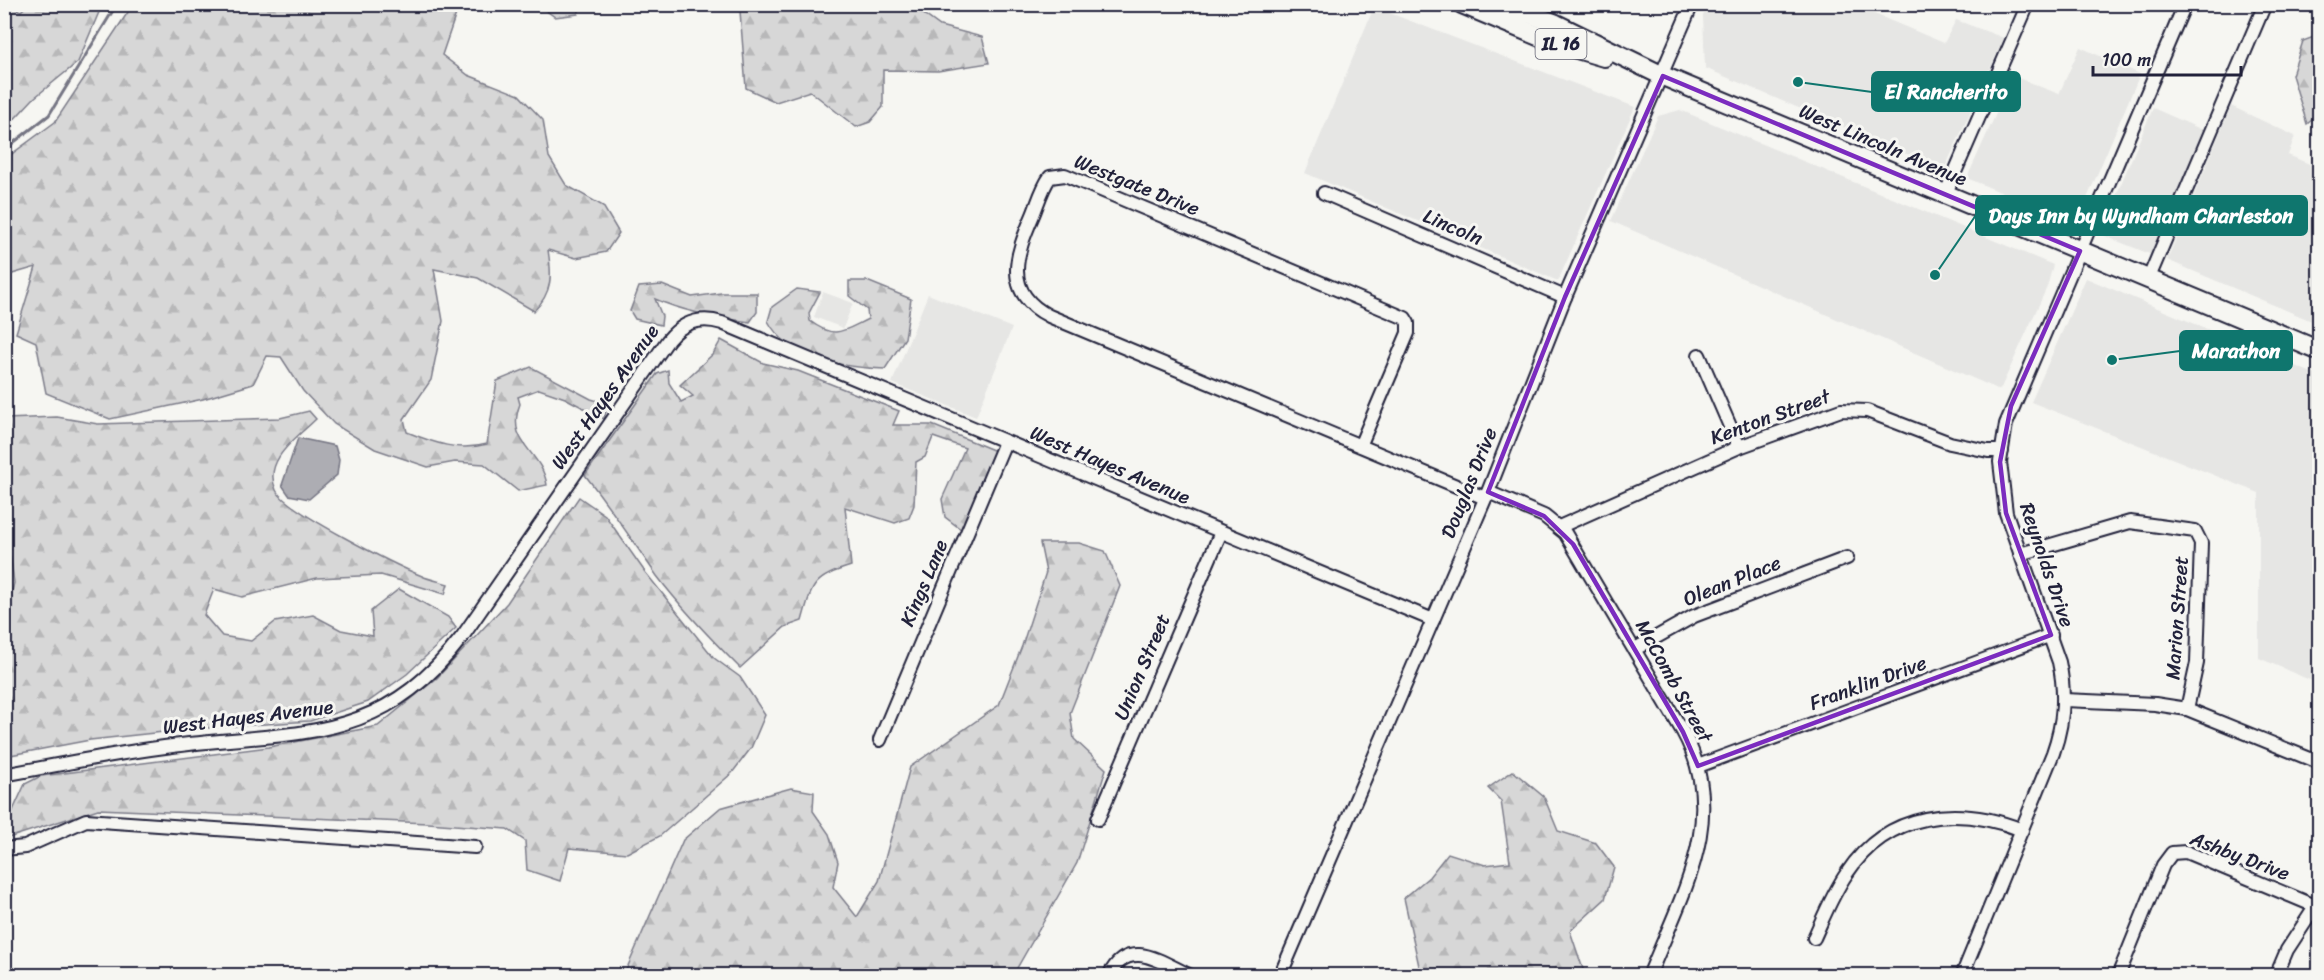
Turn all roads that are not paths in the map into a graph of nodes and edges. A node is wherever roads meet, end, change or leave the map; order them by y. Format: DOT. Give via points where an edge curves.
graph roads {
  1 [pos="1462,4"];
  2 [pos="1505,4"];
  3 [pos="1692,4"];
  4 [pos="2028,4"];
  5 [pos="2185,4"];
  6 [pos="2265,4"];
  7 [pos="1663,76"];
  8 [pos="1324,193"];
  9 [pos="1945,195"];
  10 [pos="2080,252"];
  11 [pos="2148,280"];
  12 [pos="1565,297"];
  13 [pos="2319,351"];
  14 [pos="1699,355"];
  15 [pos="1005,442"];
  16 [pos="1360,446"];
  17 [pos="1739,447"];
  18 [pos="2002,451"];
  19 [pos="1487,495"];
  20 [pos="1559,527"];
  21 [pos="1221,531"];
  22 [pos="2020,554"];
  23 [pos="1847,558"];
  24 [pos="1433,621"];
  25 [pos="2051,635"];
  26 [pos="1635,649"];
  27 [pos="2064,700"];
  28 [pos="2187,709"];
  29 [pos="880,740"];
  30 [pos="2319,763"];
  31 [pos="1698,766"];
  32 [pos="4,775"];
  33 [pos="1098,819"];
  34 [pos="2022,830"];
  35 [pos="475,847"];
  36 [pos="4,849"];
  37 [pos="2318,905"];
  38 [pos="1815,938"];
  39 [pos="1109,975"];
  40 [pos="1191,975"];
  41 [pos="1280,975"];
  42 [pos="1649,975"];
  43 [pos="1962,975"];
  44 [pos="2118,975"];
  45 [pos="2276,975"];
  1 -- 7 [label="main road, IL 16" via="1550,41"];
  2 -- 7 [label="main road, IL 16"];
  3 -- 7 [label="street, Douglas Drive"];
  4 -- 9 [label="street"];
  5 -- 10 [label="street, Reynolds Drive"];
  6 -- 11 [label="street"];
  7 -- 9 [label="main road, West Lincoln Avenue / IL 16"];
  7 -- 12 [label="street, Douglas Drive"];
  8 -- 12 [label="street, Lincoln"];
  9 -- 10 [label="main road, West Lincoln Avenue / IL 16"];
  10 -- 11 [label="main road, West Lincoln Avenue / IL 16"];
  10 -- 18 [label="street, Reynolds Drive" via="2011,406"];
  11 -- 13 [label="main road, West Lincoln Avenue / IL 16"];
  12 -- 19 [label="street, Douglas Drive"];
  14 -- 17 [label="street"];
  15 -- 21 [label="street, West Hayes Avenue"];
  15 -- 29 [label="street, Kings Lane"];
  15 -- 32 [label="street, West Hayes Avenue" via="722,323 692,321 668,340 448,655 398,699 354,721 311,733 131,752"];
  16 -- 16 [label="street, Westgate Drive" via="1036,308 1022,290 1017,256 1050,177 1065,175 1405,318 1408,333"];
  16 -- 19 [label="street, Westgate Drive"];
  17 -- 18 [label="street, Kenton Street" via="1828,413 1854,410 1950,443"];
  17 -- 20 [label="street, Kenton Street"];
  18 -- 22 [label="street, Reynolds Drive" via="2006,513"];
  19 -- 20 [label="street, McComb Street" via="1544,516"];
  19 -- 24 [label="street, Douglas Drive"];
  20 -- 26 [label="street, McComb Street"];
  21 -- 24 [label="street, West Hayes Avenue"];
  21 -- 33 [label="street, Union Street"];
  22 -- 25 [label="street, Reynolds Drive"];
  22 -- 28 [label="street, Marion Street" via="2123,523 2195,531 2201,543 2197,663"];
  23 -- 26 [label="street, Olean Place" via="1694,616"];
  24 -- 41 [label="street, Douglas Drive"];
  25 -- 27 [label="street, Reynolds Drive"];
  25 -- 31 [label="street, Franklin Drive"];
  26 -- 31 [label="street, McComb Street"];
  27 -- 28 [label="street"];
  27 -- 34 [label="street, Reynolds Drive" via="2059,736"];
  28 -- 30 [label="street"];
  31 -- 42 [label="street, McComb Street" via="1704,810 1699,847"];
  34 -- 38 [label="street" via="1990,819 1957,814 1922,819 1890,832 1847,871"];
  34 -- 43 [label="street, Reynolds Drive"];
  35 -- 36 [label="street" via="86,820 26,847"];
  37 -- 44 [label="street, Ashby Drive" via="2186,852 2172,853 2166,858"];
  37 -- 45 [label="street"];
  39 -- 40 [label="street" via="1123,957 1138,954"];
}
